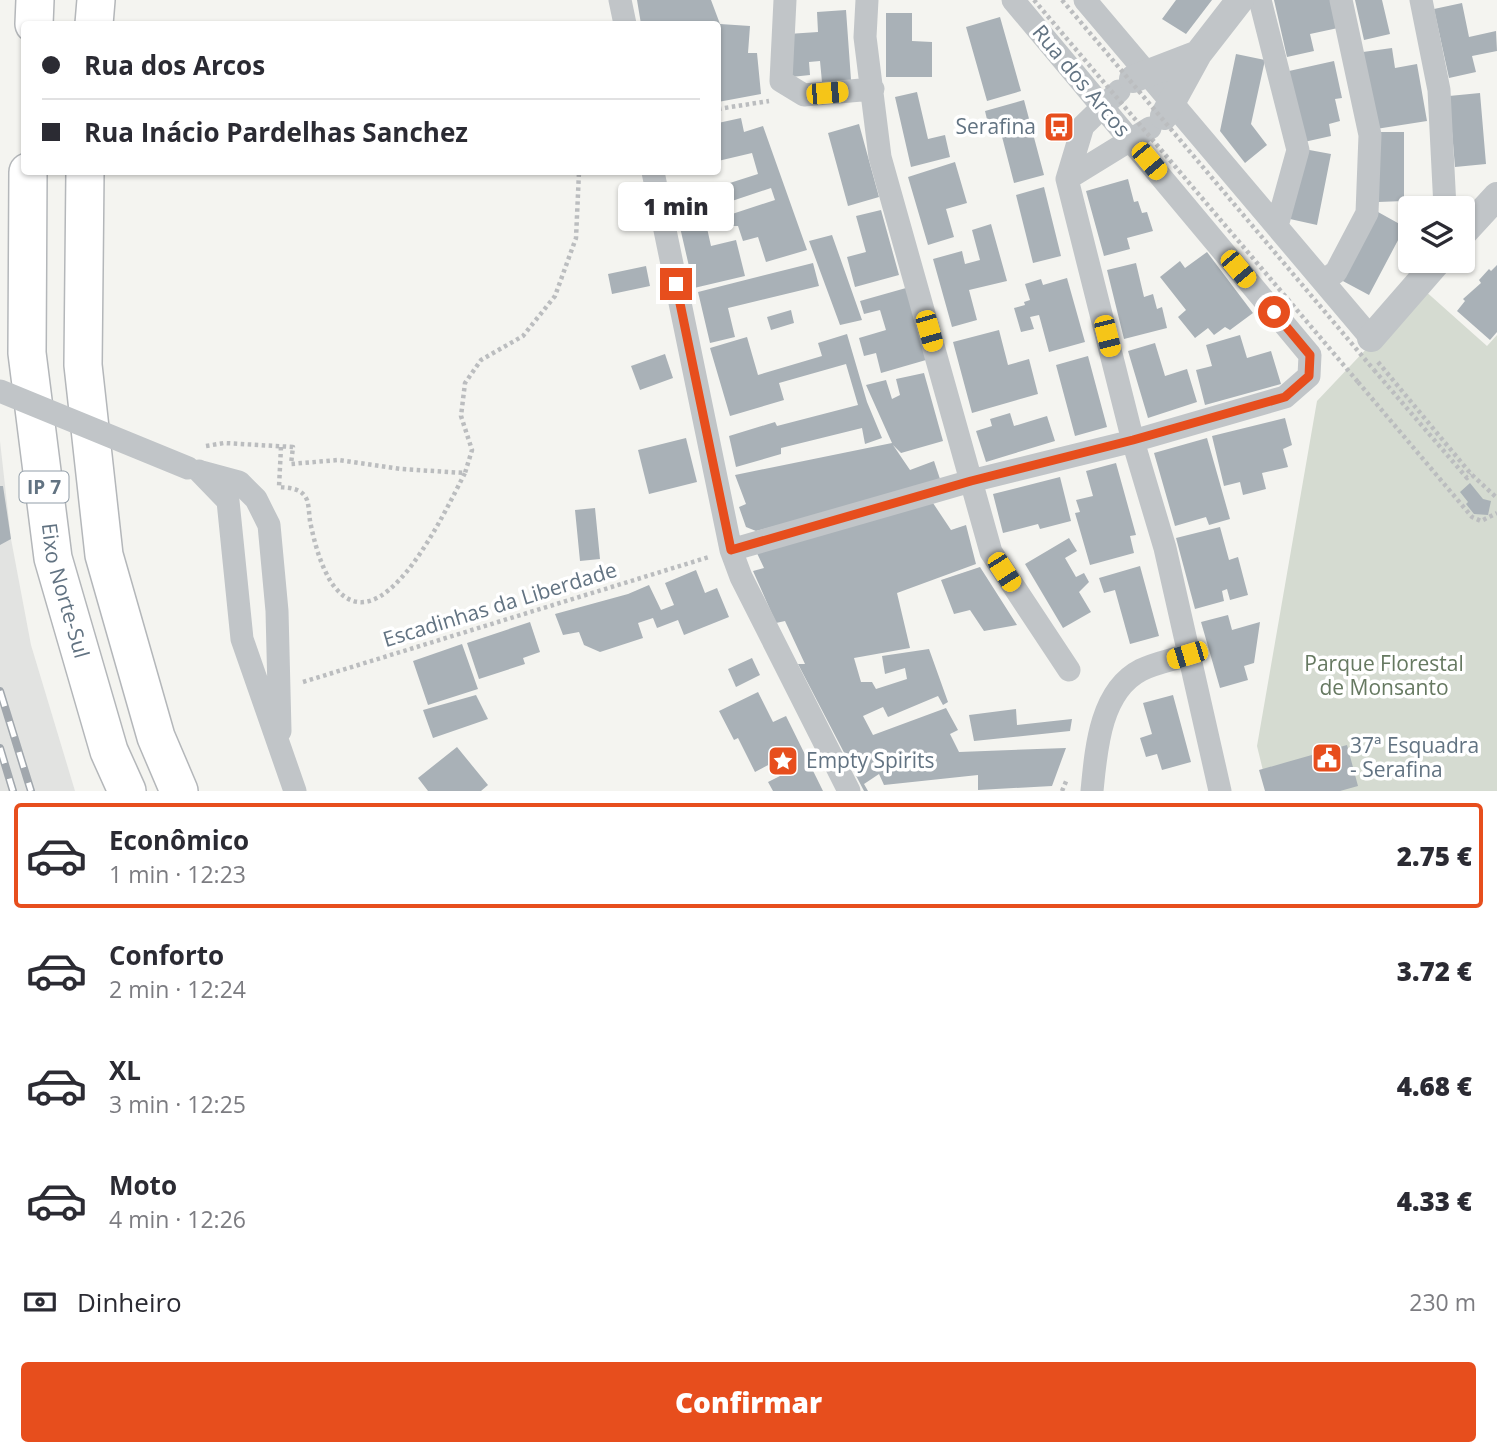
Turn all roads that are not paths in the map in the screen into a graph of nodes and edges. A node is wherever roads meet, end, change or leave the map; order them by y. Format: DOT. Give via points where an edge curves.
graph roads {
  1 [pos="35,0"];
  2 [pos="96,0"];
  3 [pos="620,0"];
  4 [pos="785,0"];
  5 [pos="867,0"];
  6 [pos="1013,0"];
  7 [pos="1085,0"];
  8 [pos="1240,0"];
  9 [pos="1260,0"];
  10 [pos="1341,0"];
  11 [pos="1421,0"];
  12 [pos="34,21"];
  13 [pos="94,21"];
  14 [pos="624,21"];
  15 [pos="1198,54"];
  16 [pos="1125,87"];
  17 [pos="873,89"];
  18 [pos="1154,122"];
  19 [pos="28,175"];
  20 [pos="85,175"];
  21 [pos="654,175"];
  22 [pos="1067,178"];
  23 [pos="1444,196"];
  24 [pos="1497,196"];
  25 [pos="1475,220"];
  26 [pos="1277,226"];
  27 [pos="1428,273"];
  28 [pos="1323,281"];
  29 [pos="1371,338"];
  30 [pos="0,391"];
  31 [pos="1133,440"];
  32 [pos="195,462"];
  33 [pos="971,481"];
  34 [pos="731,550"];
  35 [pos="1187,655"];
  36 [pos="1069,670"];
  37 [pos="281,752"];
  38 [pos="127,791"];
  39 [pos="179,791"];
  40 [pos="295,791"];
  41 [pos="849,791"];
  42 [pos="1092,791"];
  43 [pos="1220,791"];
  1 -- 12 [label="highway"];
  2 -- 13 [label="highway"];
  3 -- 14 [label="street"];
  4 -- 17 [label="street" via="781,81 804,95"];
  5 -- 17 [label="street" via="865,37"];
  6 -- 16 [label="street, Rua dos Arcos"];
  7 -- 16 [label="street, Rua dos Arcos"];
  8 -- 15 [label="street"];
  9 -- 26 [label="street" via="1298,150"];
  10 -- 28 [label="street" via="1370,135 1367,213 1336,272"];
  11 -- 23 [label="street" via="1439,90"];
  15 -- 16 [label="street"];
  15 -- 18 [label="street"];
  16 -- 18 [label="street, Rua dos Arcos"];
  16 -- 18 [label="street, Rua dos Arcos"];
  16 -- 22 [label="street" via="1083,126"];
  17 -- 33 [label="street" via="880,157"];
  18 -- 22 [label="street"];
  18 -- 26 [label="street, Rua dos Arcos"];
  18 -- 31 [label="street, Rua dos Arcos" via="1310,355 1309,376 1285,397"];
  19 -- 38 [label="highway, Eixo Norte-Sul / IP 7" via="27,353 53,558 109,751"];
  20 -- 39 [label="highway, IP 7" via="83,365 104,555 156,737"];
  21 -- 34 [label="street"];
  22 -- 31 [label="street"];
  24 -- 25 [label="street"];
  26 -- 28 [label="street, Rua dos Arcos"];
  27 -- 29 [label="street"];
  28 -- 29 [label="street, Rua dos Arcos"];
  30 -- 32 [label="street, bridge"];
  31 -- 33 [label="street, Rua dos Arcos"];
  31 -- 35 [label="street" via="1165,548"];
  32 -- 37 [label="street" via="228,501 242,639"];
  32 -- 37 [label="street" via="239,482 256,499 269,525"];
  33 -- 34 [label="street, Rua dos Arcos"];
  33 -- 36 [label="street" via="991,552"];
  34 -- 41 [label="street"];
  35 -- 42 [label="street" via="1142,670 1117,691 1099,739"];
  35 -- 43 [label="street"];
  37 -- 40 [label="street"];
}
